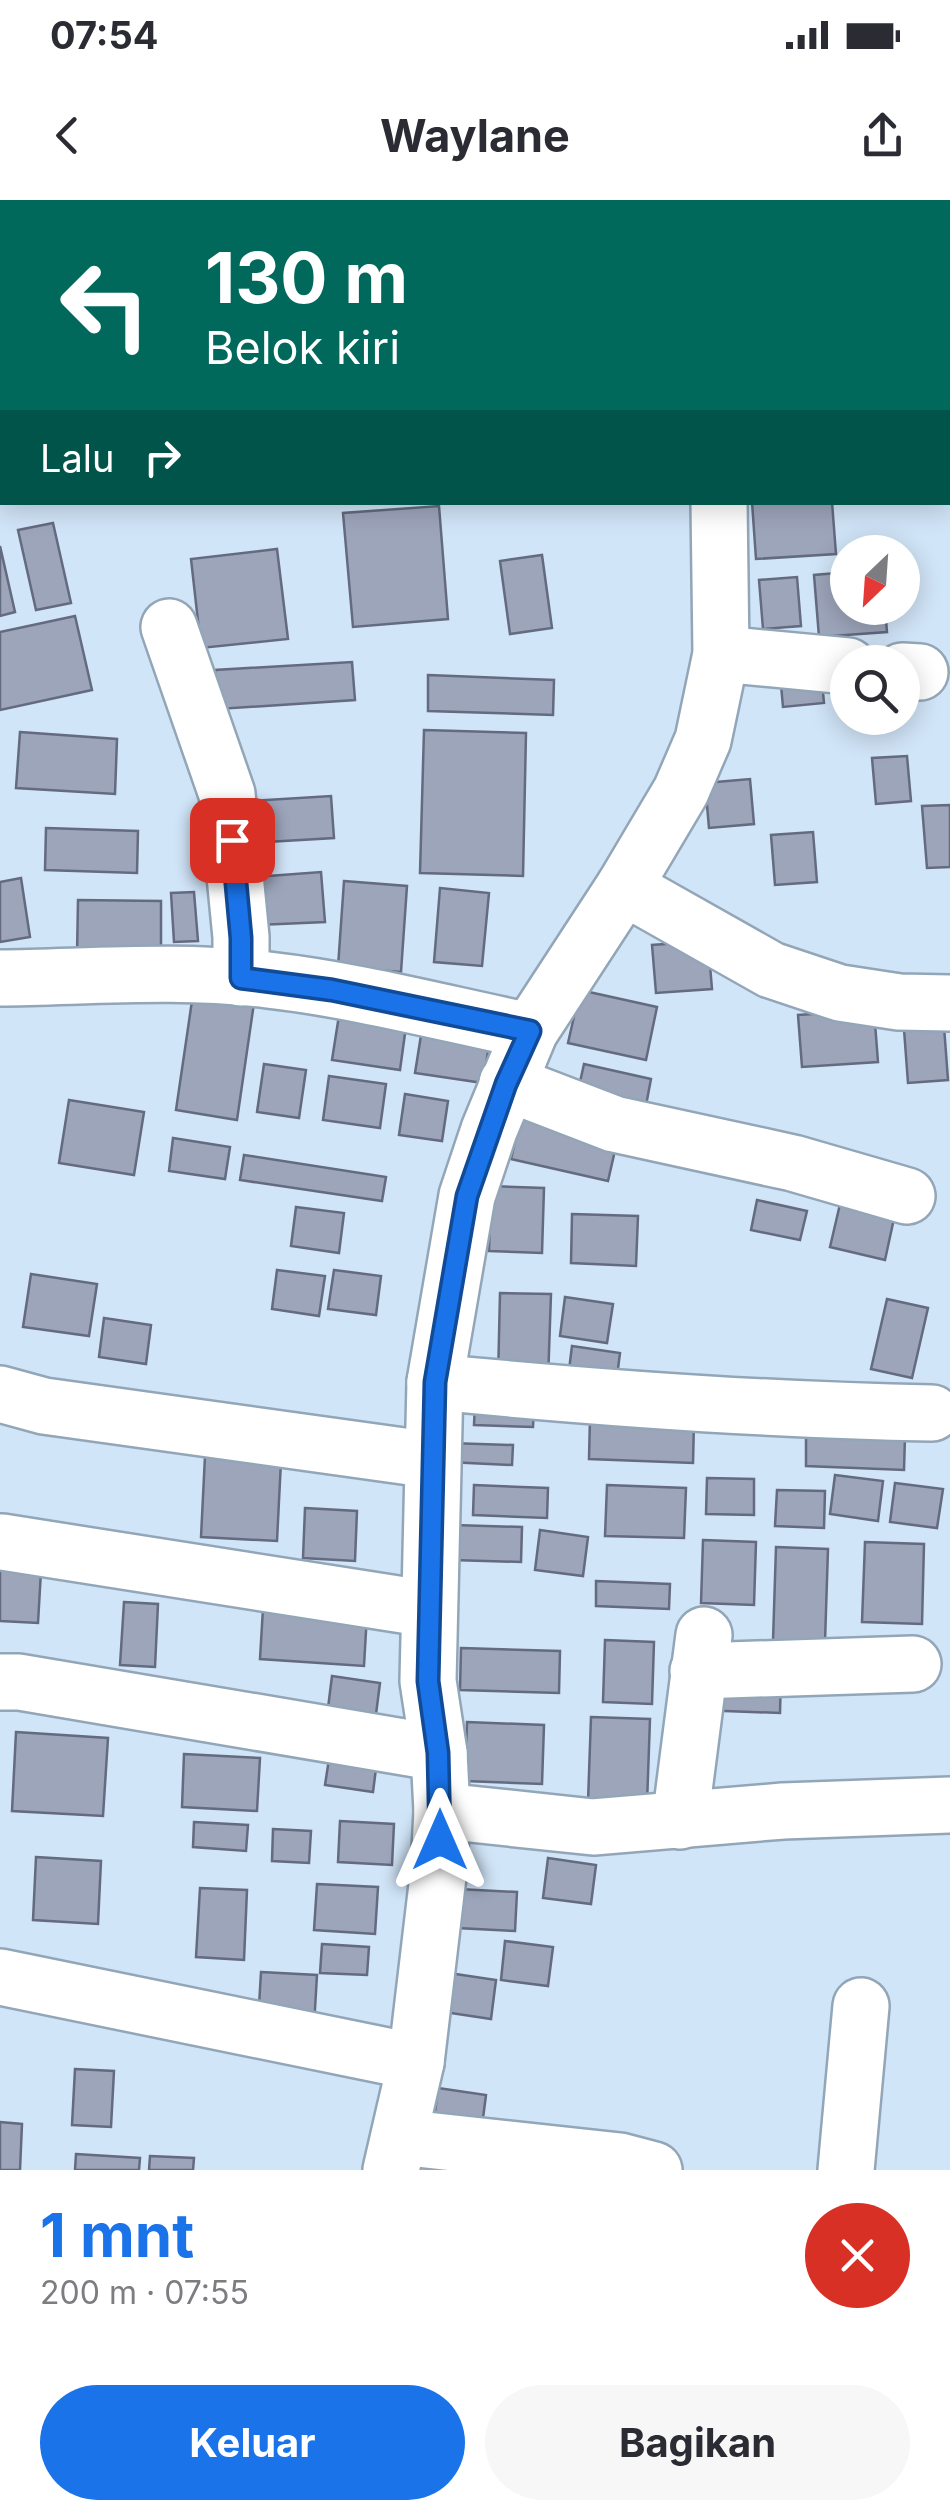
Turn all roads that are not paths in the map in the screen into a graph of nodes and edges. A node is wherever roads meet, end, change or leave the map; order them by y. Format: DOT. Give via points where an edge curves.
graph roads {
  1 [pos="719,505"];
  2 [pos="169,627"];
  3 [pos="721,654"];
  4 [pos="830,664"];
  5 [pos="624,887"];
  6 [pos="0,978"];
  7 [pos="241,978"];
  8 [pos="950,1004"];
  9 [pos="530,1031"];
  10 [pos="506,1084"];
  11 [pos="907,1196"];
  12 [pos="435,1382"];
  13 [pos="0,1394"];
  14 [pos="932,1414"];
  15 [pos="432,1460"];
  16 [pos="2,1542"];
  17 [pos="429,1609"];
  18 [pos="913,1664"];
  19 [pos="0,1682"];
  20 [pos="438,1753"];
  21 [pos="950,1804"];
  22 [pos="442,1811"];
  23 [pos="680,1821"];
  24 [pos="0,1977"];
  25 [pos="861,2006"];
  26 [pos="416,2062"];
  27 [pos="395,2153"];
  28 [pos="654,2170"];
  29 [pos="846,2170"];
  1 -- 3 [label="street"];
  2 -- 7 [label="street" via="227,794"];
  3 -- 4 [label="street"];
  3 -- 5 [label="street" via="703,740"];
  5 -- 8 [label="street" via="771,970 840,993"];
  5 -- 9 [label="street"];
  6 -- 7 [label="street"];
  7 -- 9 [label="street"];
  9 -- 10 [label="street"];
  10 -- 11 [label="street" via="614,1124"];
  10 -- 12 [label="street" via="467,1196"];
  12 -- 14 [label="street"];
  12 -- 15 [label="street"];
  13 -- 15 [label="street" via="44,1406"];
  15 -- 17 [label="street"];
  16 -- 17 [label="street"];
  17 -- 20 [label="street" via="428,1681"];
  18 -- 23 [label="street" via="701,1652"];
  19 -- 20 [label="street"];
  20 -- 22 [label="street"];
  21 -- 23 [label="street"];
  22 -- 23 [label="street" via="593,1827"];
  22 -- 26 [label="street"];
  24 -- 26 [label="street"];
  25 -- 29 [label="street"];
  26 -- 27 [label="street"];
  27 -- 28 [label="street" via="620,2160"];
}
